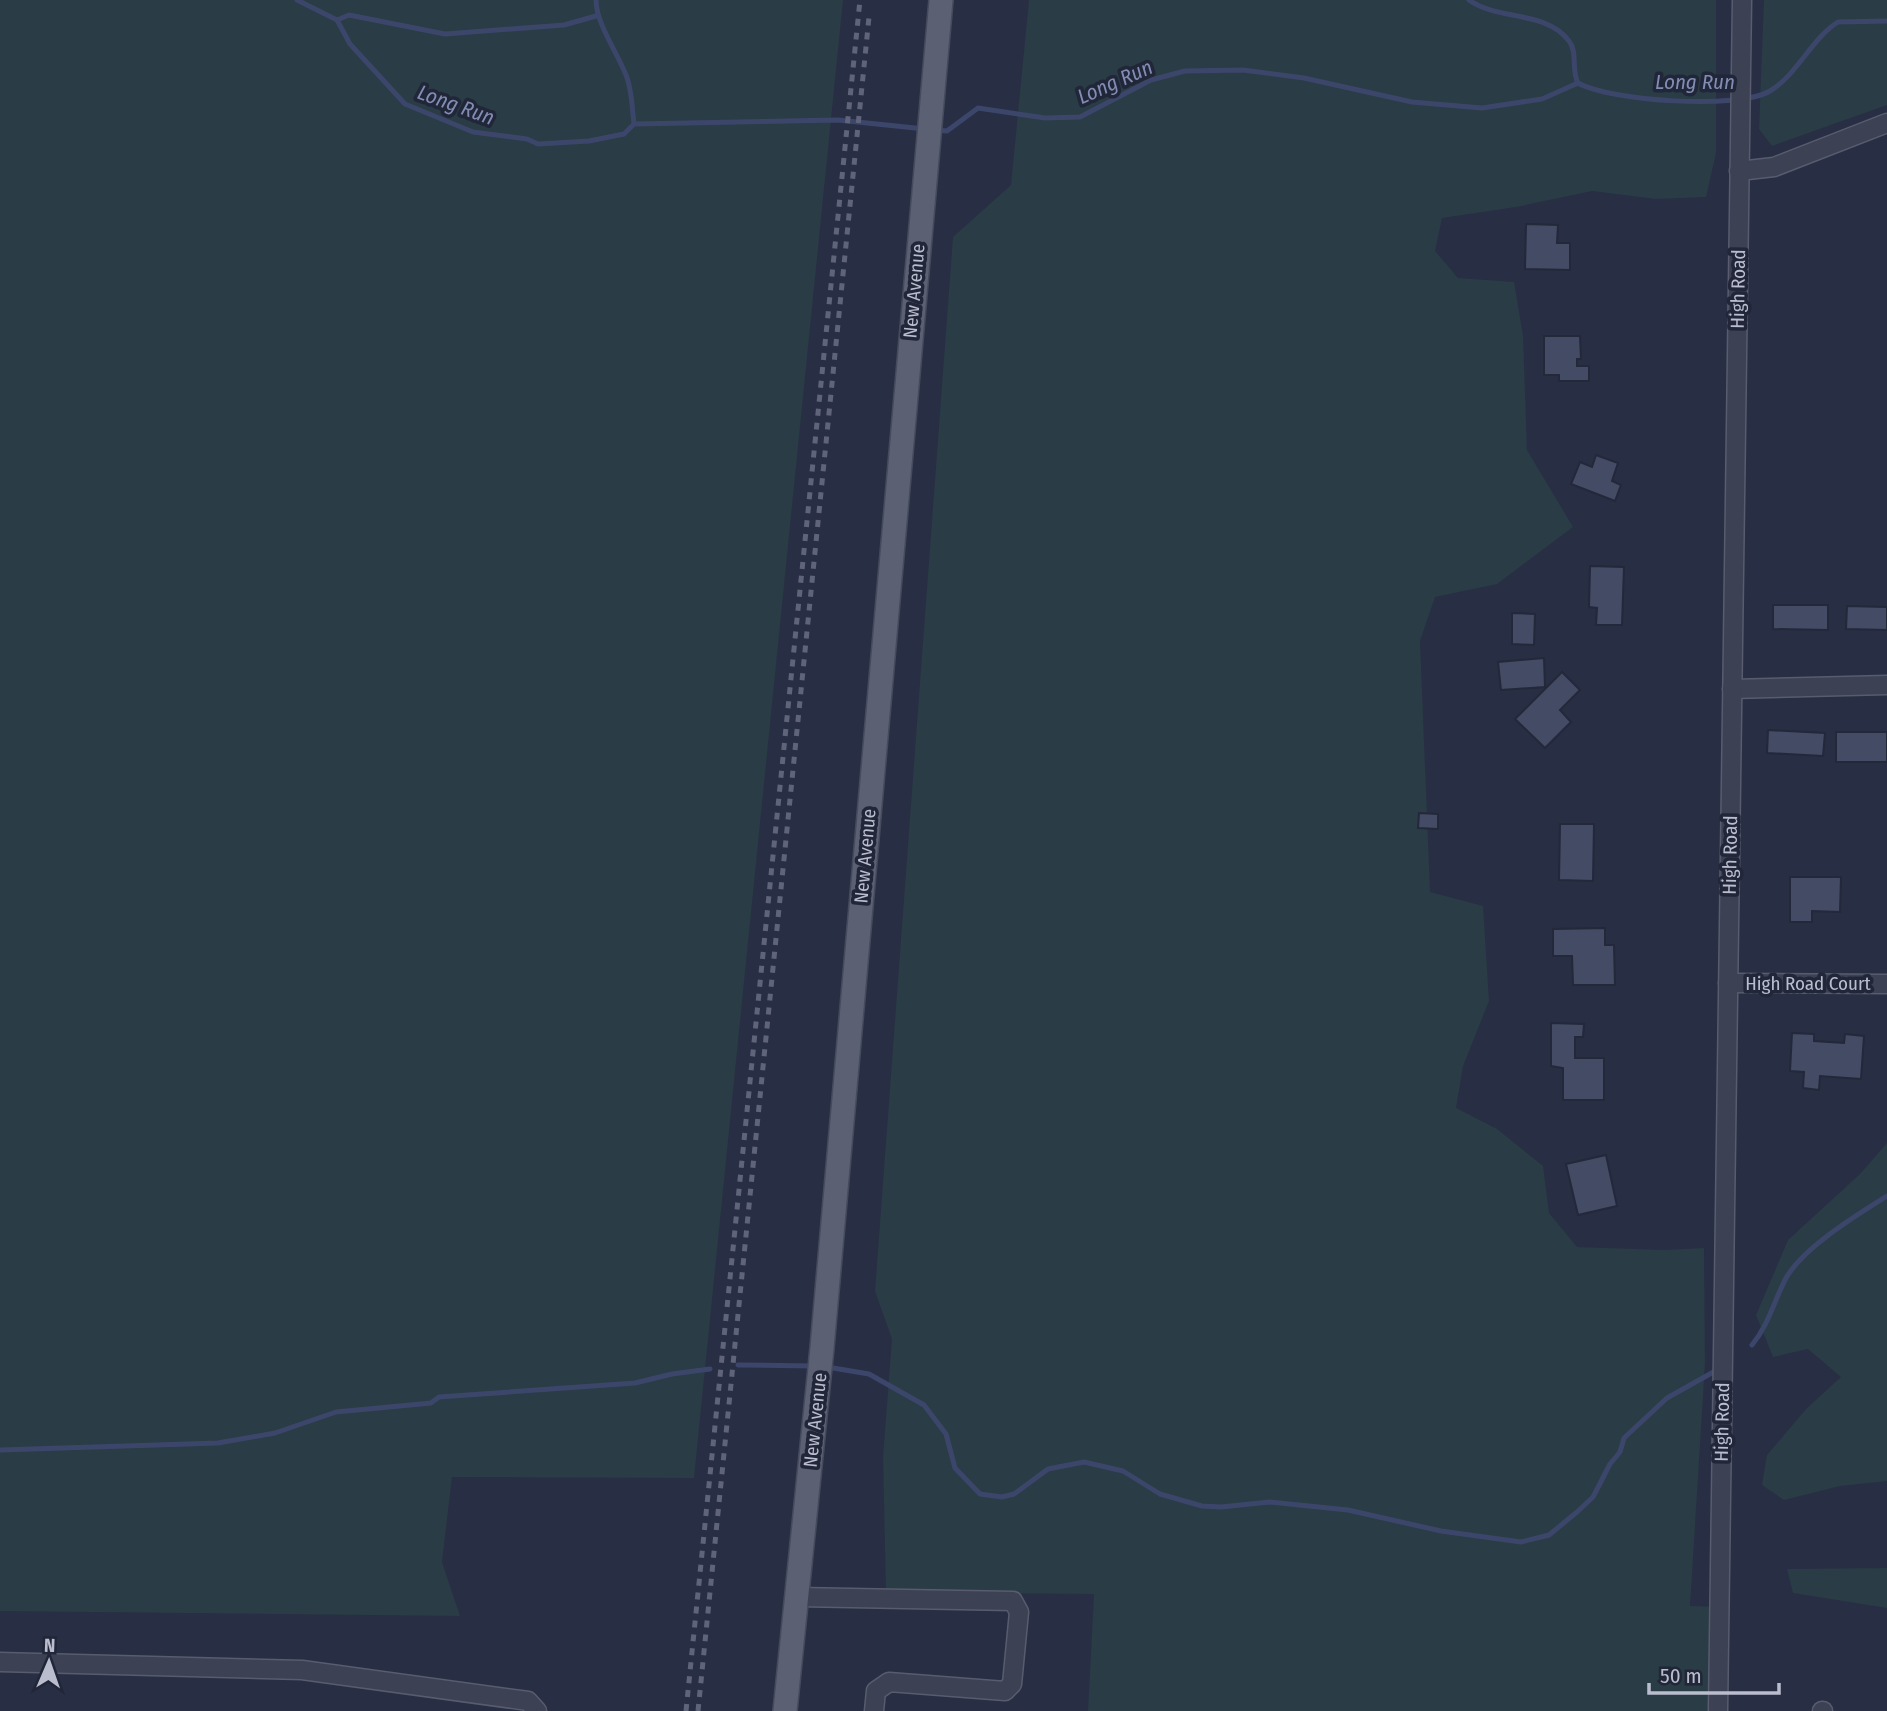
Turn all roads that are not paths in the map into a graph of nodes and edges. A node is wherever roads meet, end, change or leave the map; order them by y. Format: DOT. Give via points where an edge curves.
graph roads {
  1 [pos="941,0"];
  2 [pos="1742,0"];
  3 [pos="1887,122"];
  4 [pos="1740,171"];
  5 [pos="1887,685"];
  6 [pos="1732,689"];
  7 [pos="1728,983"];
  8 [pos="1887,984"];
  9 [pos="797,1597"];
  10 [pos="0,1662"];
  11 [pos="537,1711"];
  12 [pos="785,1711"];
  13 [pos="874,1711"];
  14 [pos="1718,1711"];
  1 -- 9 [label="main road, New Avenue"];
  2 -- 4 [label="street, High Road"];
  3 -- 4 [label="street" via="1774,167"];
  4 -- 6 [label="street, High Road"];
  5 -- 6 [label="street"];
  6 -- 7 [label="street, High Road"];
  7 -- 8 [label="street, High Road Court"];
  7 -- 14 [label="street, High Road"];
  9 -- 12 [label="main road, New Avenue"];
  9 -- 13 [label="street" via="1013,1601 1019,1612 1012,1684 1005,1690 889,1682 876,1691"];
  10 -- 11 [label="street" via="302,1670 528,1701"];
}
